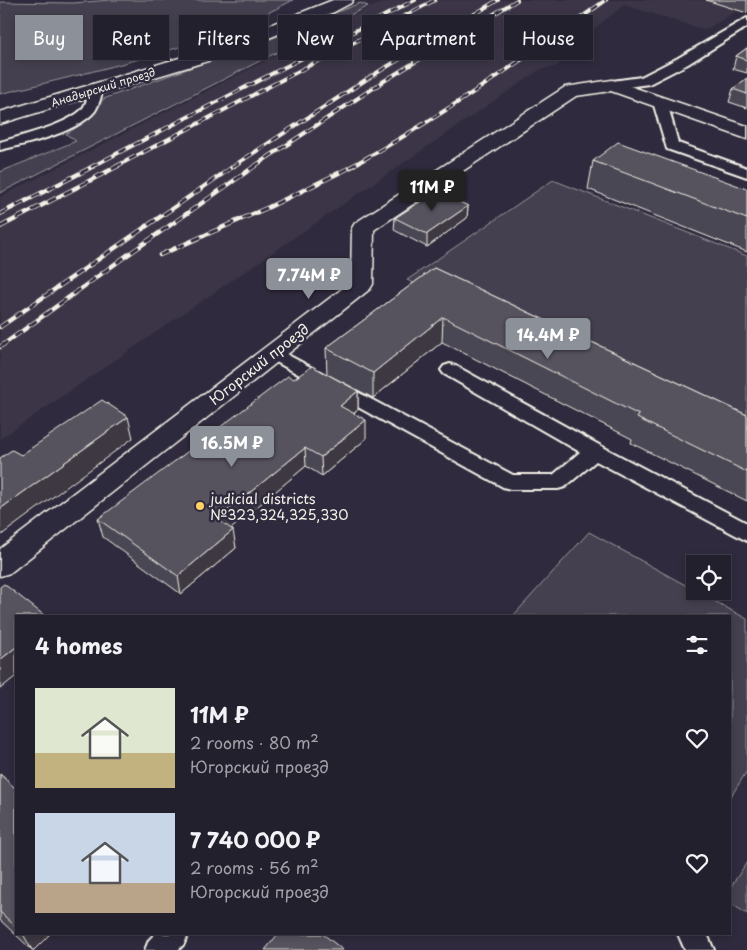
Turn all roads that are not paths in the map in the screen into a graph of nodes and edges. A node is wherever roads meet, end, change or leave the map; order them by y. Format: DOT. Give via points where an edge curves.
graph roads {
  1 [pos="345,0"];
  2 [pos="747,22"];
  3 [pos="612,85"];
  4 [pos="96,89"];
  5 [pos="660,102"];
  6 [pos="0,118"];
  7 [pos="747,133"];
  8 [pos="0,146"];
  9 [pos="747,173"];
  10 [pos="273,353"];
  11 [pos="450,370"];
  12 [pos="594,451"];
  13 [pos="747,532"];
  14 [pos="0,565"];
  15 [pos="173,935"];
  16 [pos="692,935"];
  17 [pos="159,950"];
  18 [pos="700,950"];
  1 -- 4 [label="street, Анадырский проезд" via="215,53"];
  2 -- 3 [label="lane" via="644,81"];
  3 -- 5 [label="street"];
  3 -- 10 [label="street, Югорский проезд" via="571,91 363,228 362,284"];
  4 -- 6 [label="street, Анадырский проезд"];
  4 -- 8 [label="lane" via="90,109 78,119"];
  5 -- 7 [label="street"];
  5 -- 9 [label="lane" via="672,146"];
  10 -- 12 [label="lane" via="510,482 558,482"];
  10 -- 14 [label="street, Югорский проезд"];
  11 -- 12 [label="lane"];
  12 -- 13 [label="lane"];
  15 -- 17 [label="lane"];
  16 -- 18 [label="lane"];
}
